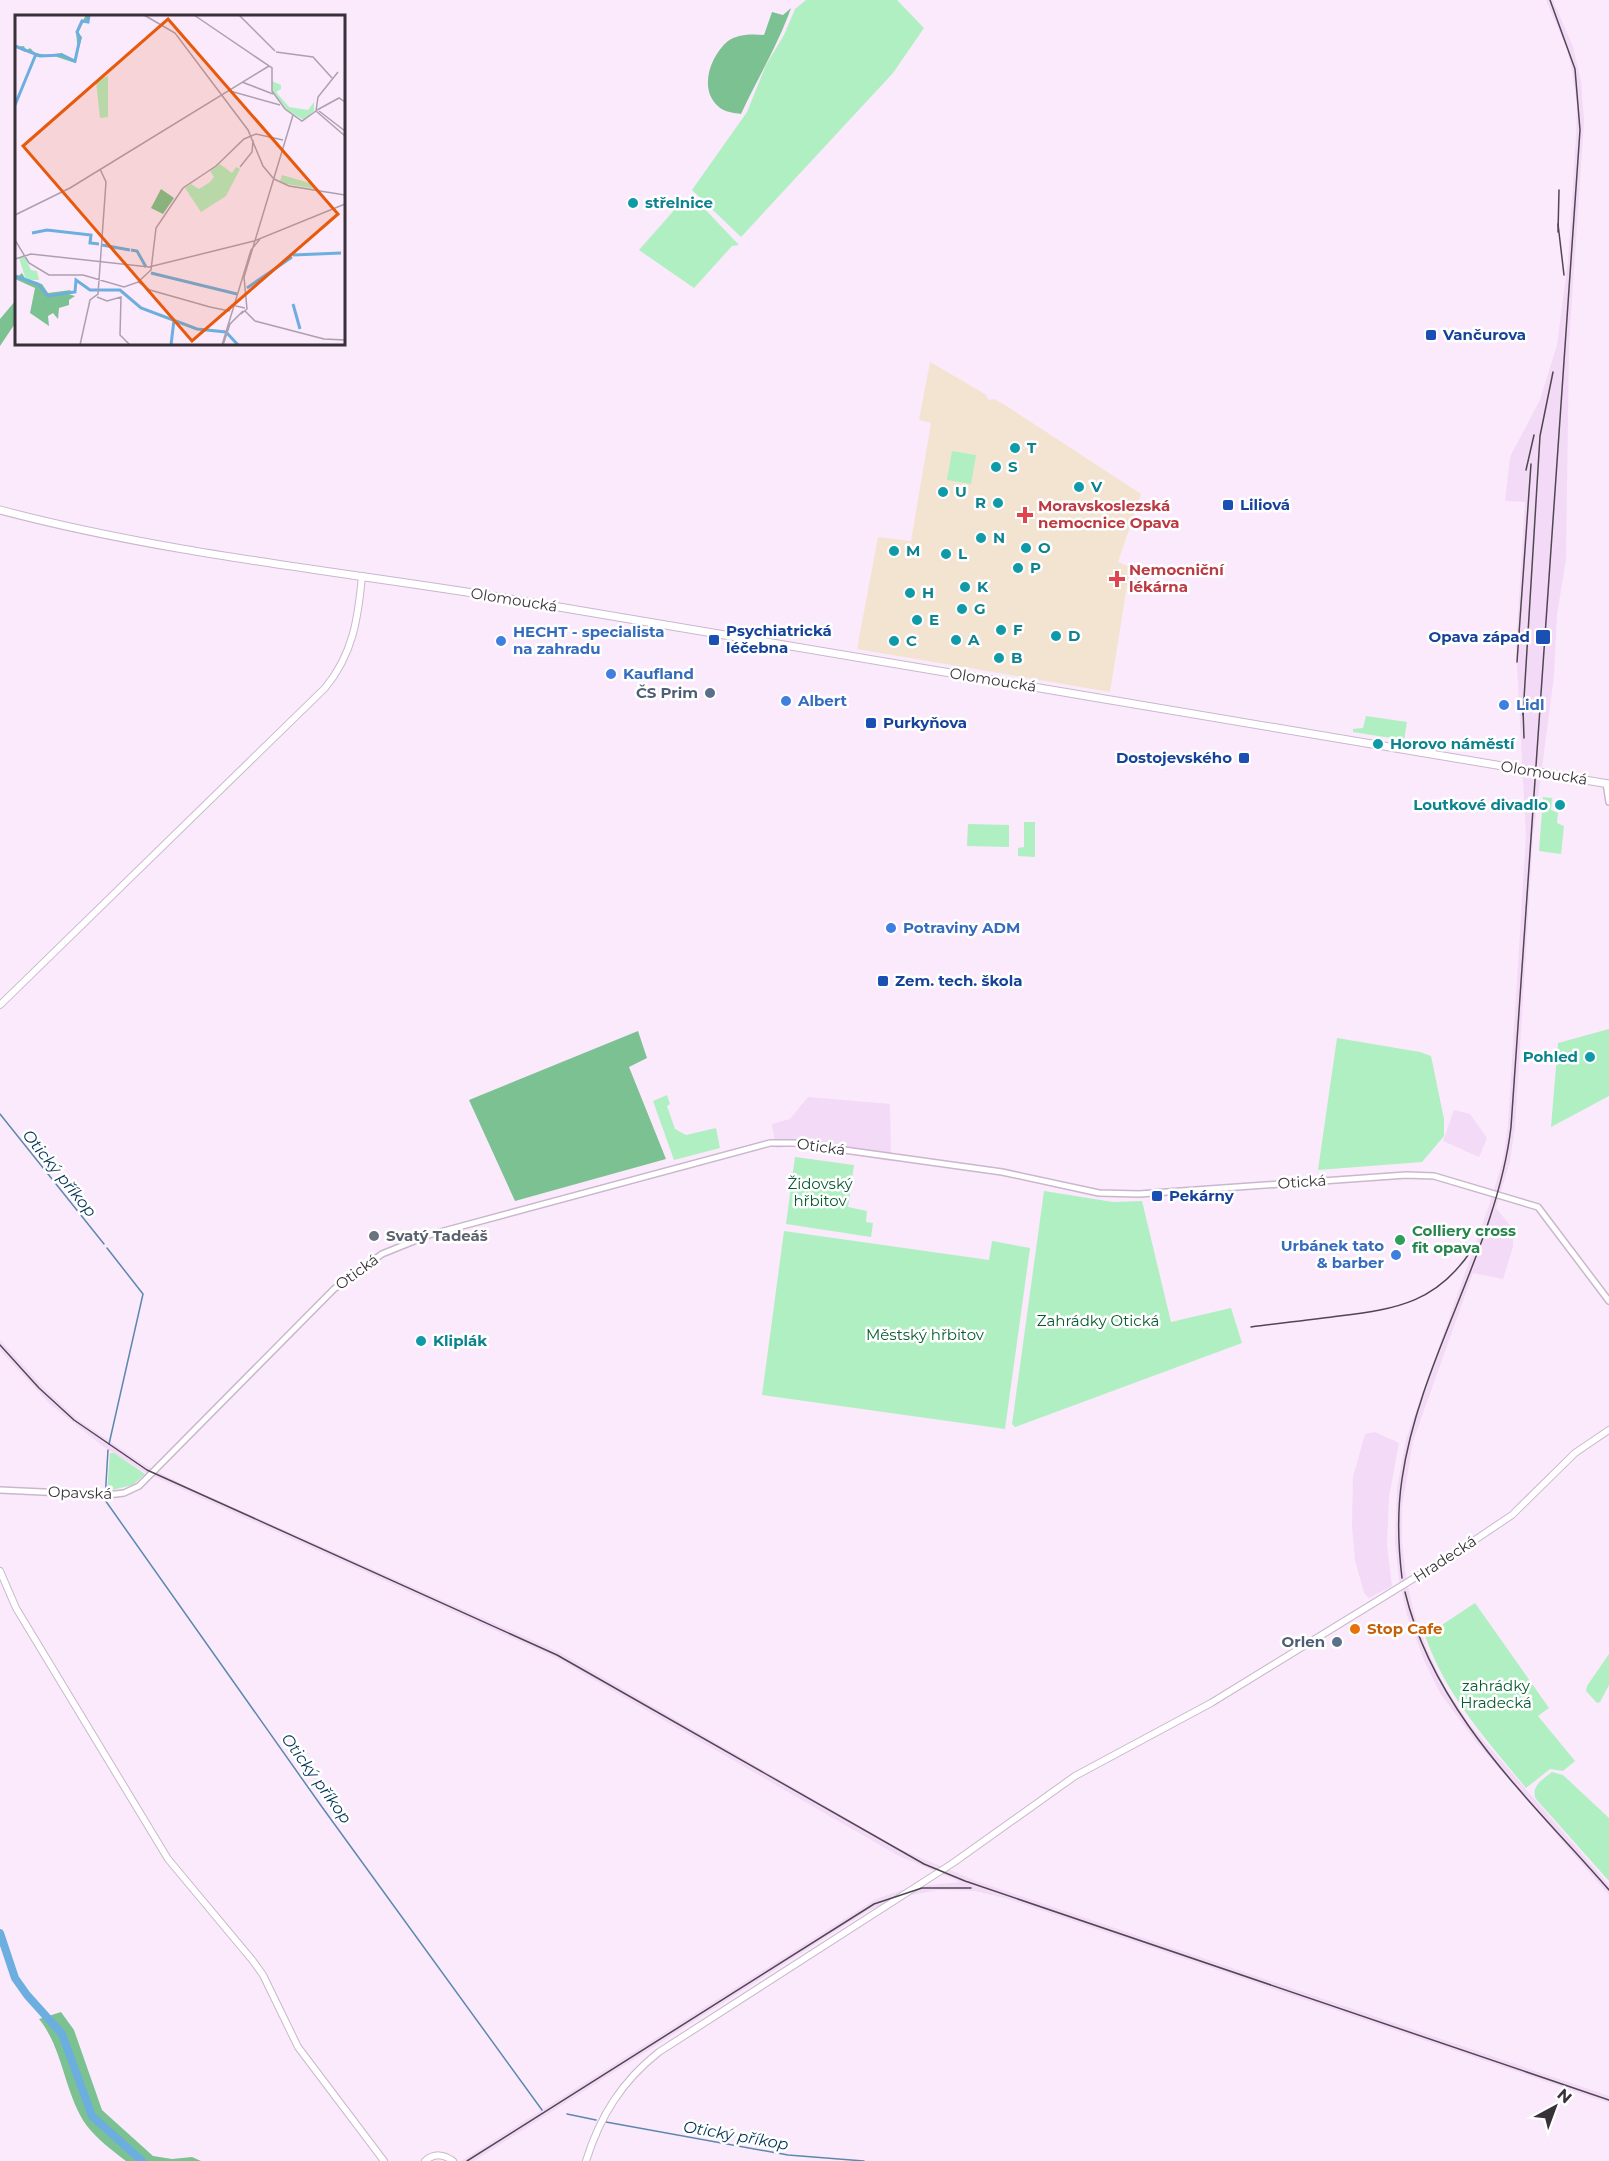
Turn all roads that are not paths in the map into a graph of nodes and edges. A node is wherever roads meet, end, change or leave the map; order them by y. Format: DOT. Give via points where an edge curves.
graph roads {
  1 [pos="0,510"];
  2 [pos="362,576"];
  3 [pos="1608,784"];
  4 [pos="1609,802"];
  5 [pos="0,1005"];
  6 [pos="1609,1301"];
  7 [pos="1609,1430"];
  8 [pos="153,1474"];
  9 [pos="0,1490"];
  10 [pos="0,1571"];
  11 [pos="384,2161"];
  12 [pos="425,2161"];
  13 [pos="453,2161"];
  14 [pos="586,2161"];
  1 -- 2 [label="main road, Olomoucká" via="73,528"];
  2 -- 3 [label="main road, Olomoucká"];
  2 -- 5 [label="main road" via="353,638 340,668 325,688"];
  3 -- 4 [label="street"];
  6 -- 8 [label="street, Otická" via="1538,1207 1420,1174 1107,1194 1002,1172 770,1143 429,1235 388,1251 334,1289"];
  7 -- 14 [label="main road, Hradecká" via="1575,1453 1504,1521 1188,1717 1069,1780 954,1863 659,2052 632,2076 611,2103"];
  8 -- 9 [label="street, Opavská" via="133,1489 104,1495"];
  10 -- 11 [label="main road" via="168,1859 253,1960 298,2047"];
  12 -- 13 [label="main road" via="442,2155"];
}
